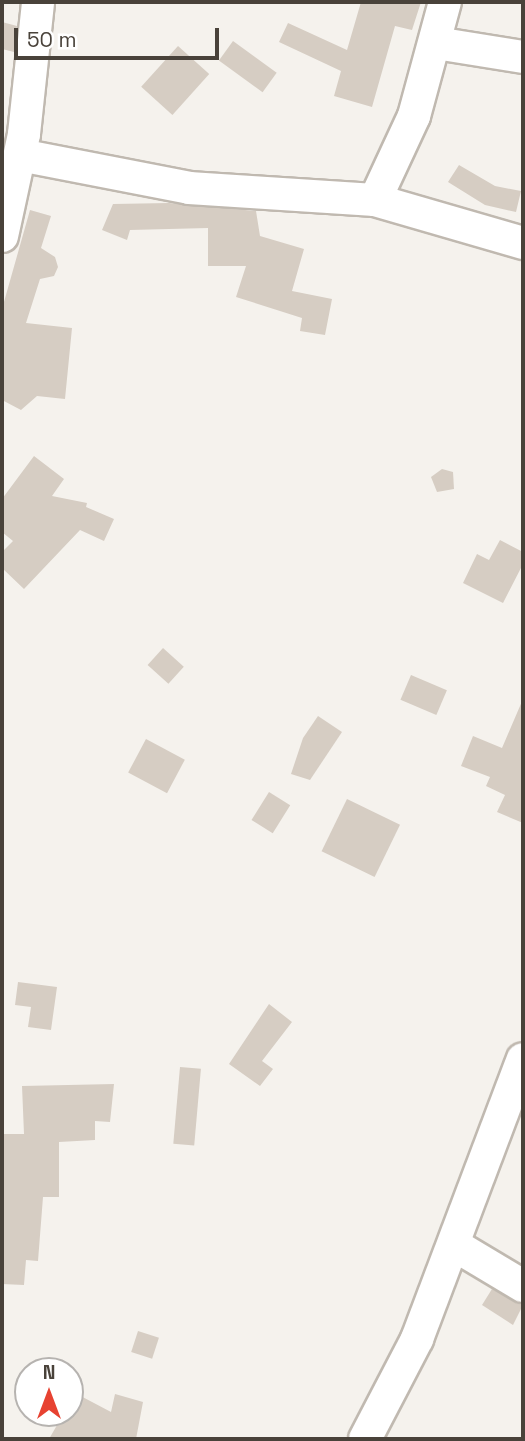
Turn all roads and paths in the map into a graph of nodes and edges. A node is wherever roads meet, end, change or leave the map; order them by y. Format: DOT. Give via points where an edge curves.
graph roads {
  1 [pos="38,2"];
  2 [pos="445,2"];
  3 [pos="436,43"];
  4 [pos="523,57"];
  5 [pos="20,155"];
  6 [pos="375,200"];
  7 [pos="2,236"];
  8 [pos="523,243"];
  9 [pos="523,1059"];
  10 [pos="456,1246"];
  11 [pos="523,1286"];
  12 [pos="365,1439"];
  1 -- 5 [label="street"];
  2 -- 3 [label="street"];
  3 -- 4 [label="street"];
  3 -- 6 [label="street" via="414,116"];
  5 -- 6 [label="street" via="189,188"];
  5 -- 7 [label="street"];
  6 -- 8 [label="street"];
  9 -- 10 [label="street"];
  10 -- 11 [label="street"];
  10 -- 12 [label="street" via="417,1339"];
}
